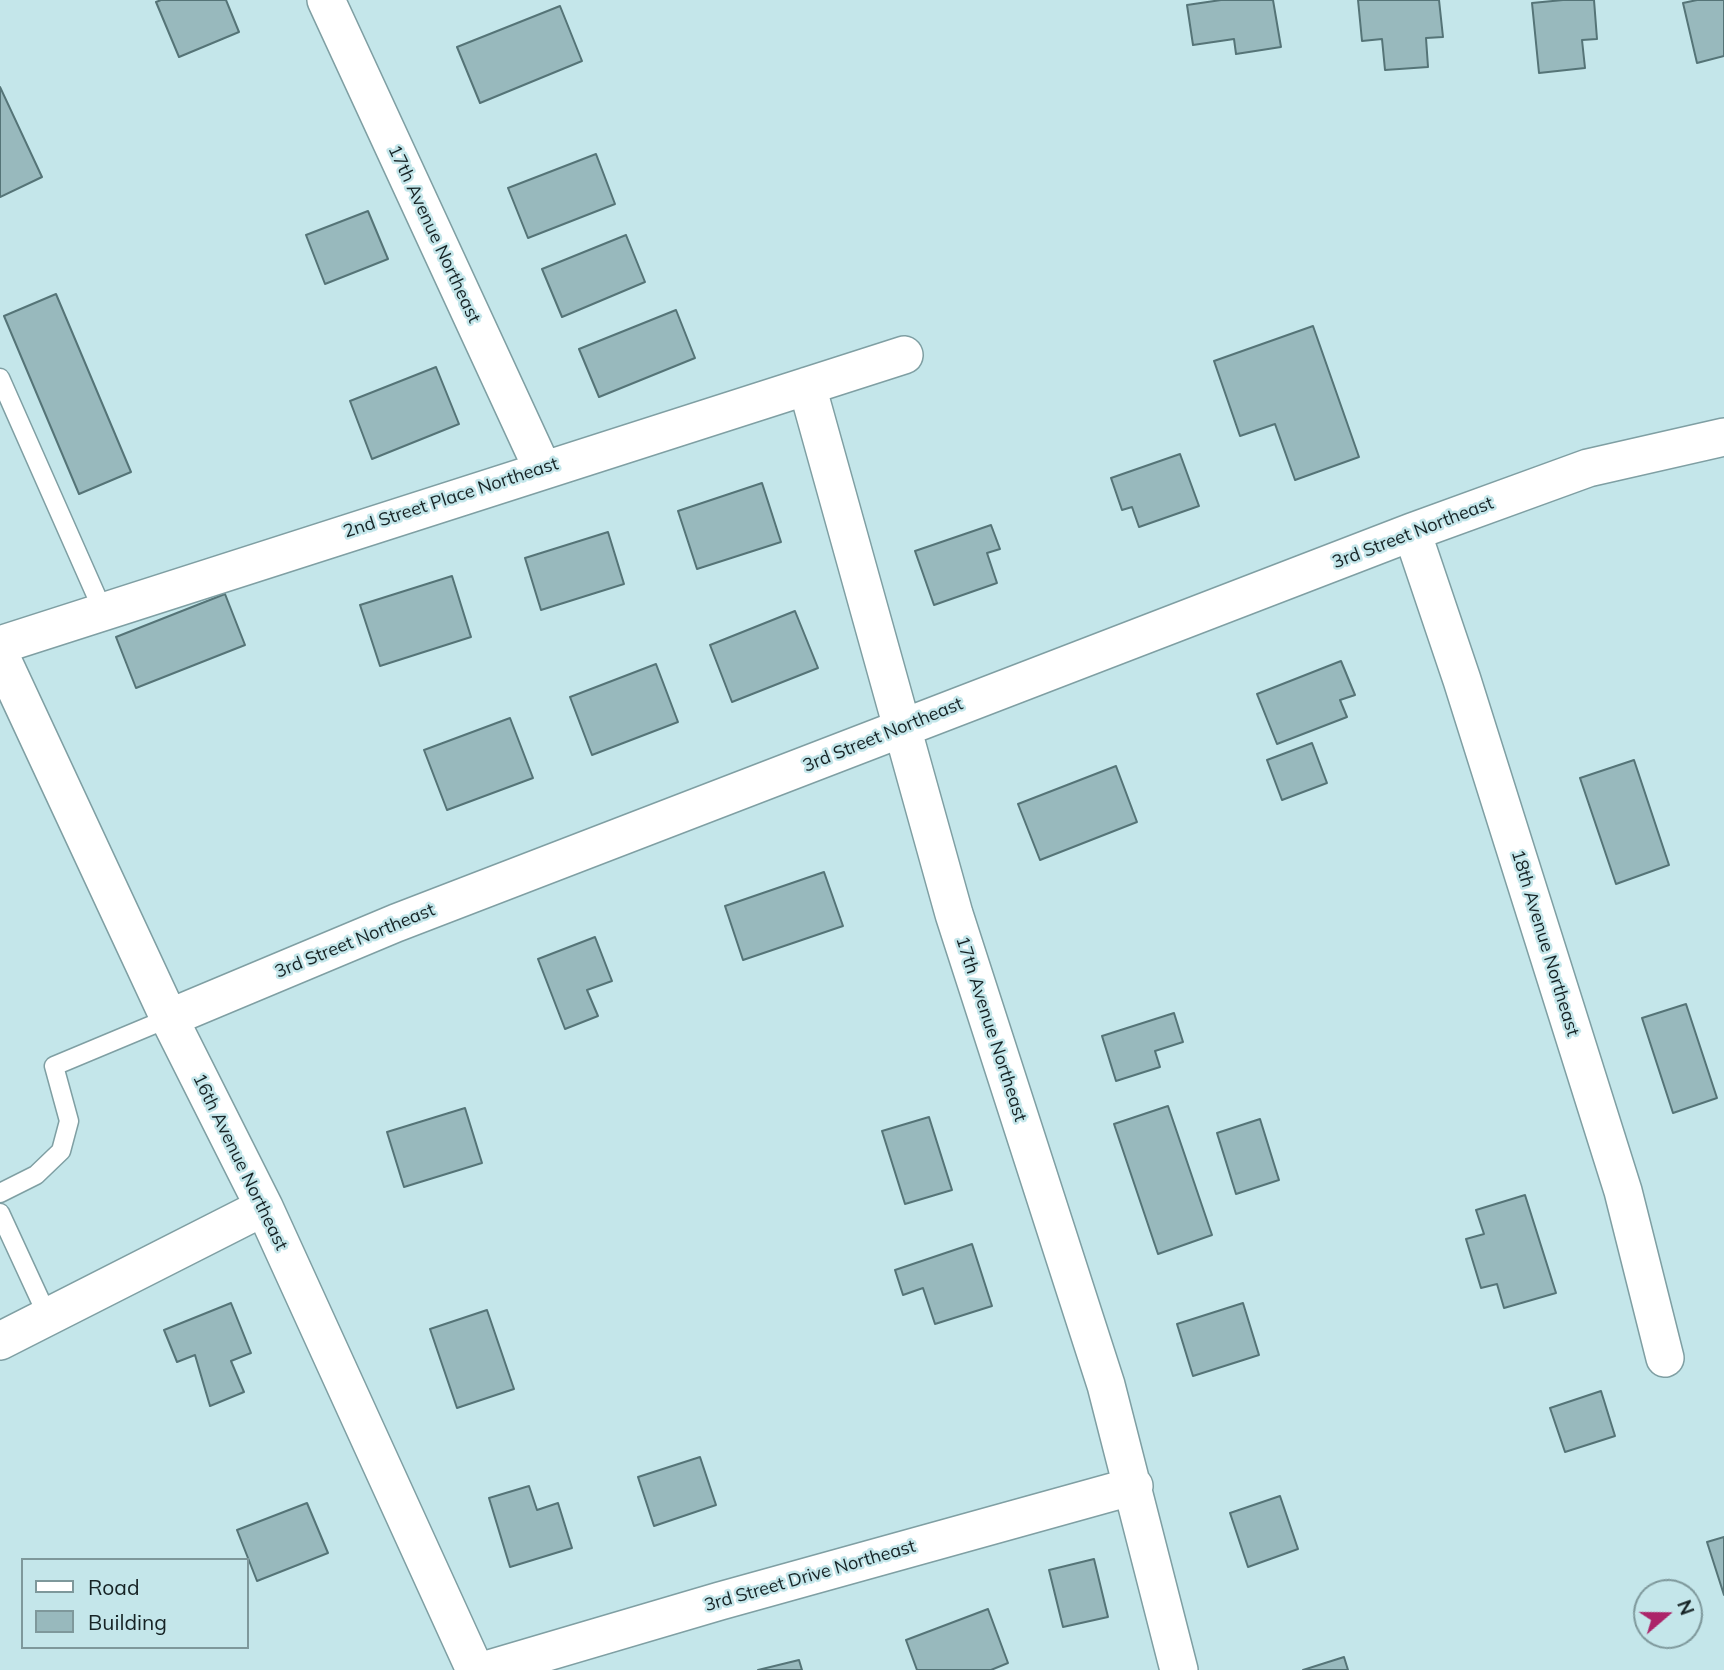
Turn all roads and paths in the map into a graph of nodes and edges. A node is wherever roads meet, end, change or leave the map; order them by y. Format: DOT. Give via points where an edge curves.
graph roads {
  1 [pos="326,0"];
  2 [pos="904,355"];
  3 [pos="0,377"];
  4 [pos="807,386"];
  5 [pos="1724,437"];
  6 [pos="542,468"];
  7 [pos="1412,532"];
  8 [pos="103,611"];
  9 [pos="0,645"];
  10 [pos="0,655"];
  11 [pos="902,726"];
  12 [pos="169,1018"];
  13 [pos="0,1193"];
  14 [pos="264,1207"];
  15 [pos="0,1213"];
  16 [pos="48,1317"];
  17 [pos="0,1342"];
  18 [pos="1665,1358"];
  19 [pos="1134,1486"];
  20 [pos="475,1670"];
  21 [pos="486,1670"];
  22 [pos="1179,1670"];
  1 -- 6 [label="street, 17th Avenue Northeast"];
  2 -- 4 [label="street, 2nd Street Place Northeast"];
  3 -- 8 [label="lane"];
  4 -- 6 [label="street, 2nd Street Place Northeast"];
  4 -- 11 [label="street, 17th Avenue Northeast"];
  5 -- 7 [label="street, 3rd Street Northeast" via="1588,468"];
  6 -- 8 [label="street, 2nd Street Place Northeast"];
  7 -- 11 [label="street, 3rd Street Northeast"];
  7 -- 18 [label="street, 18th Avenue Northeast" via="1623,1191"];
  8 -- 9 [label="street, 2nd Street Place Northeast"];
  10 -- 12 [label="street, 16th Avenue Northeast"];
  11 -- 12 [label="street, 3rd Street Northeast" via="396,923"];
  11 -- 19 [label="street, 17th Avenue Northeast" via="954,914 1106,1385"];
  12 -- 13 [label="lane, 3rd Street Northeast" via="54,1066 69,1121 61,1151 36,1175"];
  12 -- 14 [label="street, 16th Avenue Northeast"];
  14 -- 16 [label="street"];
  14 -- 20 [label="street, 16th Avenue Northeast"];
  15 -- 16 [label="lane"];
  16 -- 17 [label="street"];
  19 -- 21 [label="street, 3rd Street Drive Northeast"];
  19 -- 22 [label="street, 17th Avenue Northeast"];
}
